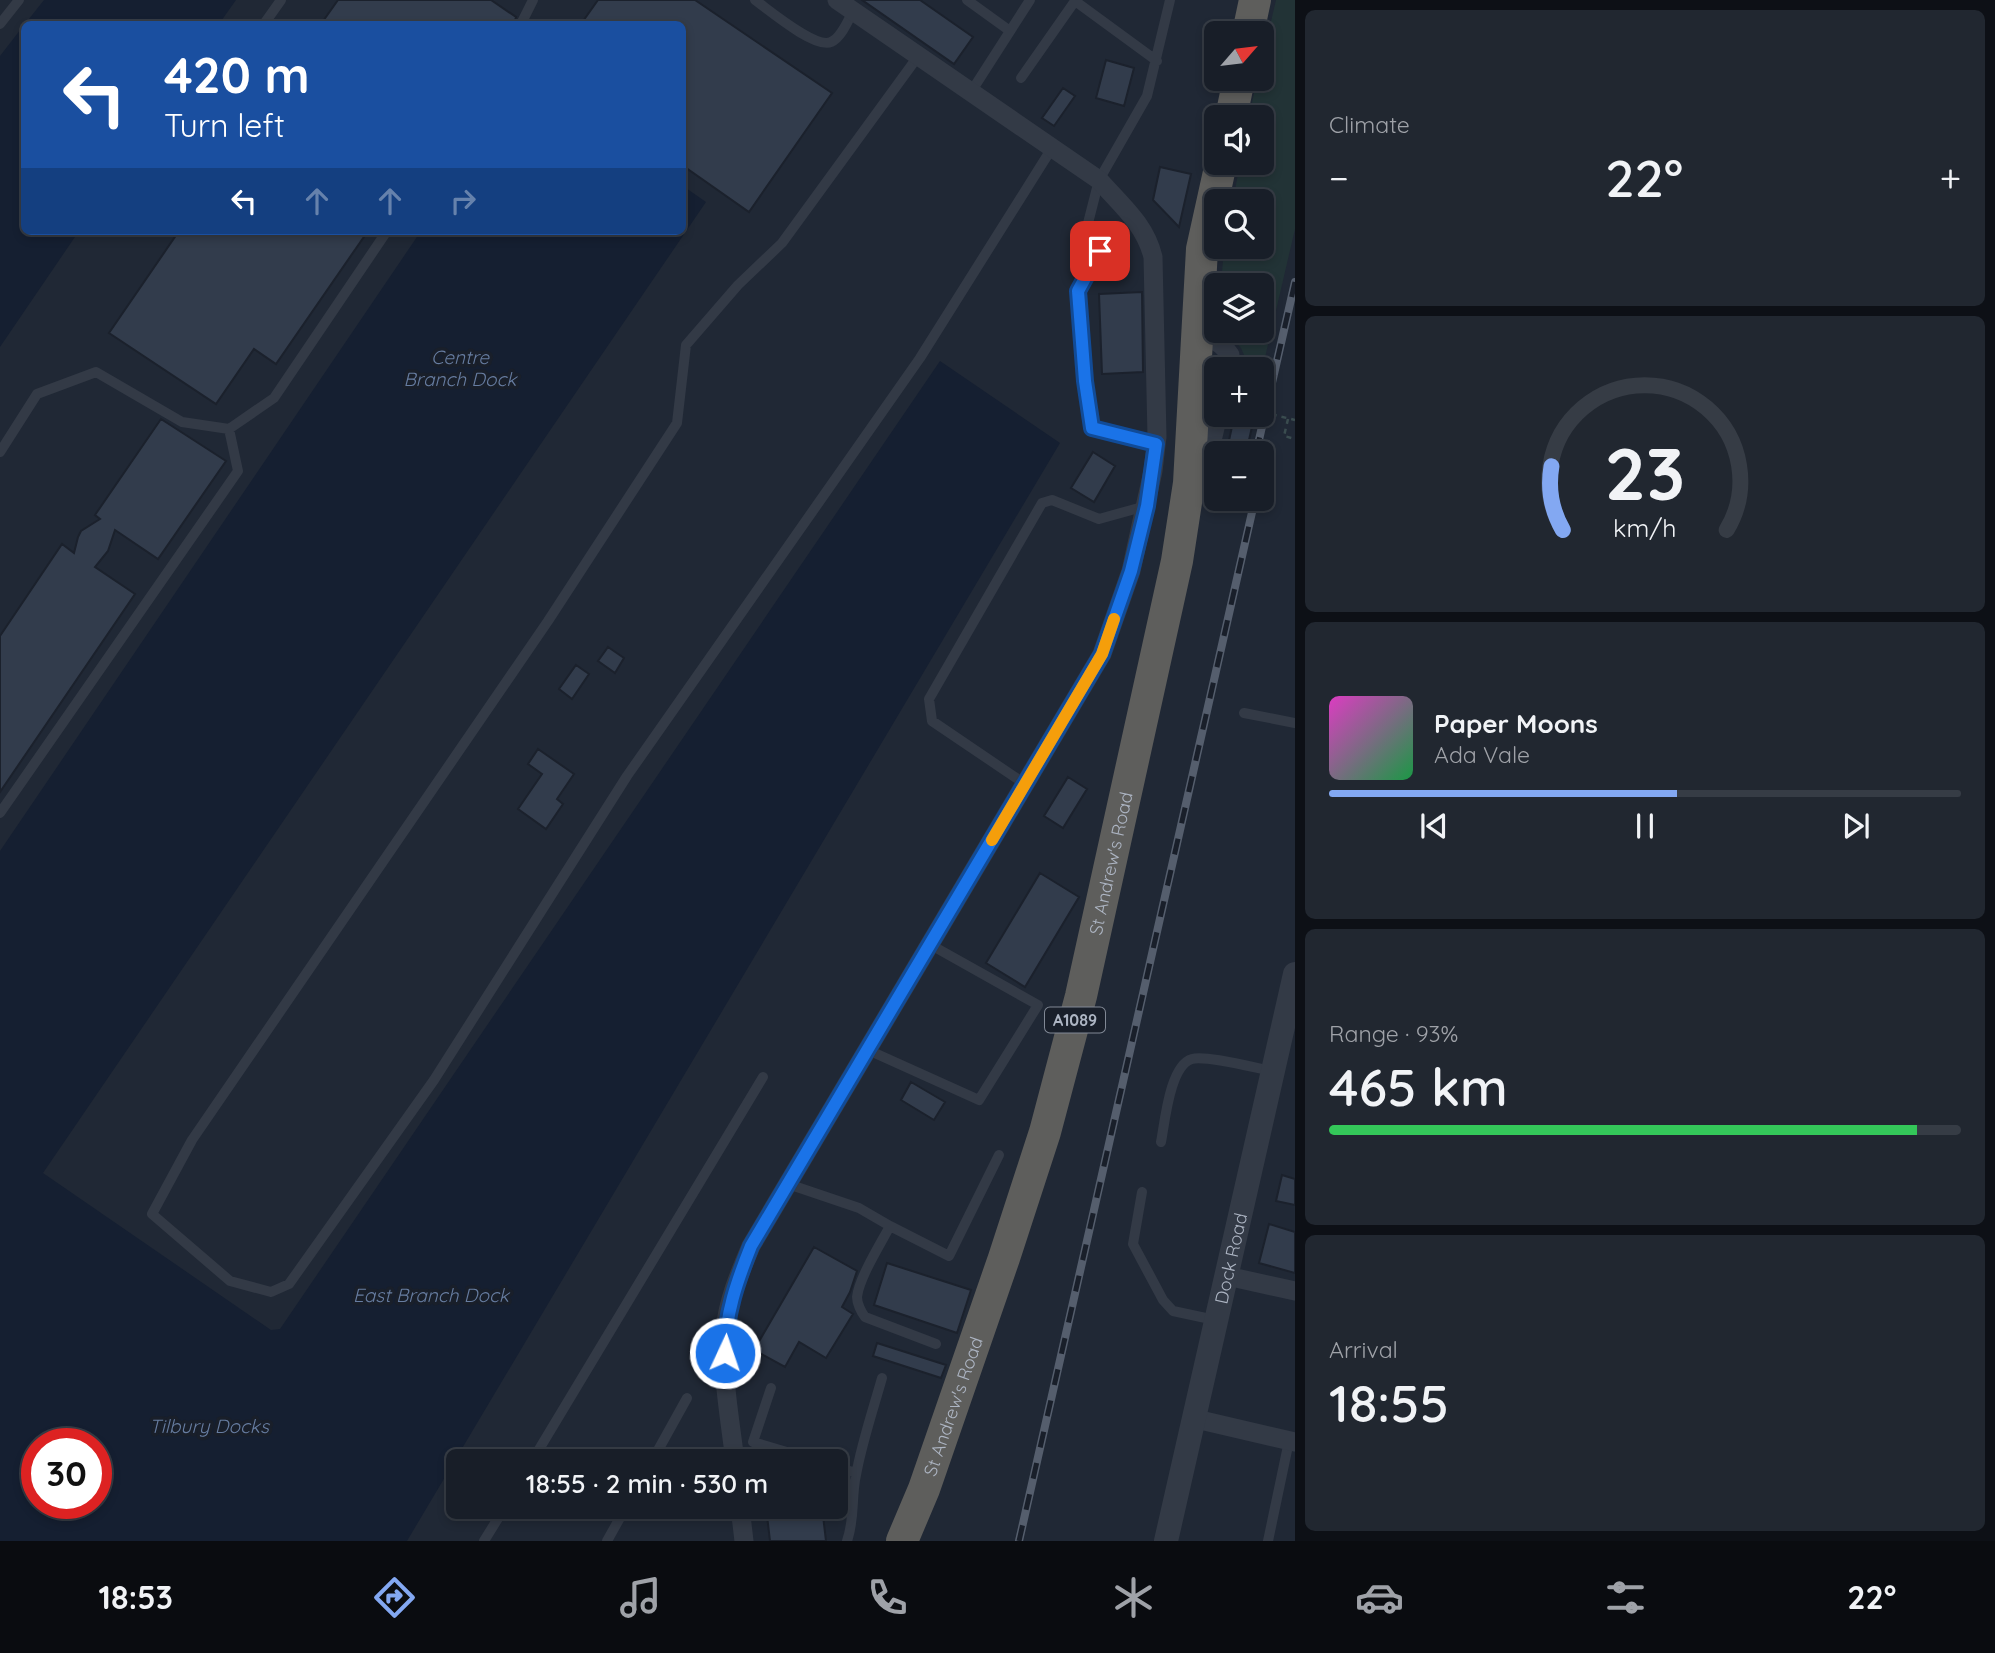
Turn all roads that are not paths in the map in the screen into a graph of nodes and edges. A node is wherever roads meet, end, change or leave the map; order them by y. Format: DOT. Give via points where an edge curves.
graph roads {
  1 [pos="19,0"];
  2 [pos="281,0"];
  3 [pos="533,0"];
  4 [pos="755,0"];
  5 [pos="967,0"];
  6 [pos="1030,0"];
  7 [pos="1170,0"];
  8 [pos="1255,0"];
  9 [pos="845,6"];
  10 [pos="266,21"];
  11 [pos="522,21"];
  12 [pos="1251,21"];
  13 [pos="0,24"];
  14 [pos="1010,31"];
  15 [pos="919,55"];
  16 [pos="1157,61"];
  17 [pos="1021,78"];
  18 [pos="971,92"];
  19 [pos="1052,148"];
  20 [pos="1218,175"];
  21 [pos="1099,180"];
  22 [pos="384,235"];
  23 [pos="1198,336"];
  24 [pos="1230,357"];
  25 [pos="1215,427"];
  26 [pos="229,429"];
  27 [pos="1156,444"];
  28 [pos="0,452"];
  29 [pos="1189,483"];
  30 [pos="1147,506"];
  31 [pos="1244,713"];
  32 [pos="1295,723"];
  33 [pos="1025,784"];
  34 [pos="0,813"];
  35 [pos="931,945"];
  36 [pos="1295,974"];
  37 [pos="868,1050"];
  38 [pos="1272,1071"];
  39 [pos="763,1077"];
  40 [pos="1161,1142"];
  41 [pos="999,1155"];
  42 [pos="788,1184"];
  43 [pos="1142,1192"];
  44 [pos="890,1226"];
  45 [pos="1227,1276"];
  46 [pos="1295,1291"];
  47 [pos="1216,1320"];
  48 [pos="936,1344"];
  49 [pos="882,1378"];
  50 [pos="771,1388"];
  51 [pos="687,1398"];
  52 [pos="1196,1419"];
  53 [pos="1292,1441"];
  54 [pos="539,1449"];
  55 [pos="659,1449"];
  56 [pos="734,1449"];
  57 [pos="777,1449"];
  58 [pos="848,1471"];
  59 [pos="856,1473"];
  60 [pos="498,1519"];
  61 [pos="619,1519"];
  62 [pos="741,1519"];
  63 [pos="484,1541"];
  64 [pos="607,1541"];
  65 [pos="744,1541"];
  66 [pos="847,1541"];
  67 [pos="902,1541"];
  68 [pos="1166,1541"];
  69 [pos="1268,1541"];
  1 -- 13 [label="lane"];
  2 -- 10 [label="lane"];
  3 -- 11 [label="lane"];
  4 -- 9 [label="lane" via="822,44 832,42 842,30"];
  5 -- 14 [label="lane"];
  6 -- 14 [label="lane"];
  7 -- 16 [label="lane"];
  8 -- 12 [label="highway"];
  9 -- 15 [label="street"];
  14 -- 18 [label="lane"];
  15 -- 18 [label="street"];
  15 -- 19 [label="lane" via="782,243 686,345 677,424 548,621 192,1140 152,1214 230,1281 271,1292 289,1284 434,1080 627,776 920,358"];
  16 -- 17 [label="lane" via="1074,1"];
  16 -- 21 [label="lane" via="1147,96"];
  18 -- 19 [label="street"];
  19 -- 21 [label="street"];
  20 -- 23 [label="highway, St Andrew's Road / A1089" via="1202,249"];
  21 -- 27 [label="street" via="1135,218 1150,243"];
  21 -- 27 [label="lane" via="1087,227 1100,251 1078,291 1092,428"];
  22 -- 26 [label="lane" via="274,398"];
  23 -- 24 [label="street" via="1220,342"];
  23 -- 29 [label="highway, St Andrew's Road / A1089"];
  25 -- 29 [label="street" via="1203,479"];
  26 -- 28 [label="lane" via="182,422 96,372 37,394"];
  26 -- 34 [label="lane" via="238,471"];
  27 -- 30 [label="street"];
  29 -- 67 [label="highway, St Andrew's Road / A1089" via="1177,561 1081,996 1045,1132"];
  30 -- 33 [label="street" via="1131,571 1102,654"];
  30 -- 33 [label="lane" via="1099,519 1052,500 1042,503 929,699 932,721"];
  31 -- 32 [label="lane"];
  33 -- 35 [label="street"];
  35 -- 37 [label="street"];
  35 -- 37 [label="lane" via="1038,1005 979,1100"];
  36 -- 38 [label="street, Dock Road"];
  37 -- 42 [label="street"];
  38 -- 40 [label="lane" via="1200,1058 1186,1062 1175,1075"];
  38 -- 45 [label="street, Dock Road"];
  39 -- 54 [label="lane"];
  41 -- 44 [label="lane" via="949,1256"];
  42 -- 44 [label="lane" via="859,1208"];
  42 -- 56 [label="street" via="751,1246 725,1329"];
  43 -- 47 [label="lane" via="1133,1244 1163,1300 1173,1311"];
  44 -- 48 [label="lane" via="857,1297 860,1312"];
  45 -- 46 [label="street"];
  45 -- 47 [label="street, Dock Road"];
  47 -- 52 [label="street, Dock Road"];
  49 -- 59 [label="lane"];
  50 -- 57 [label="lane" via="753,1442"];
  51 -- 55 [label="lane"];
  52 -- 53 [label="street"];
  52 -- 68 [label="street, Dock Road"];
  53 -- 69 [label="lane"];
  58 -- 59 [label="lane"];
  59 -- 66 [label="lane"];
  60 -- 63 [label="lane"];
  61 -- 64 [label="lane"];
  62 -- 65 [label="street"];
}
